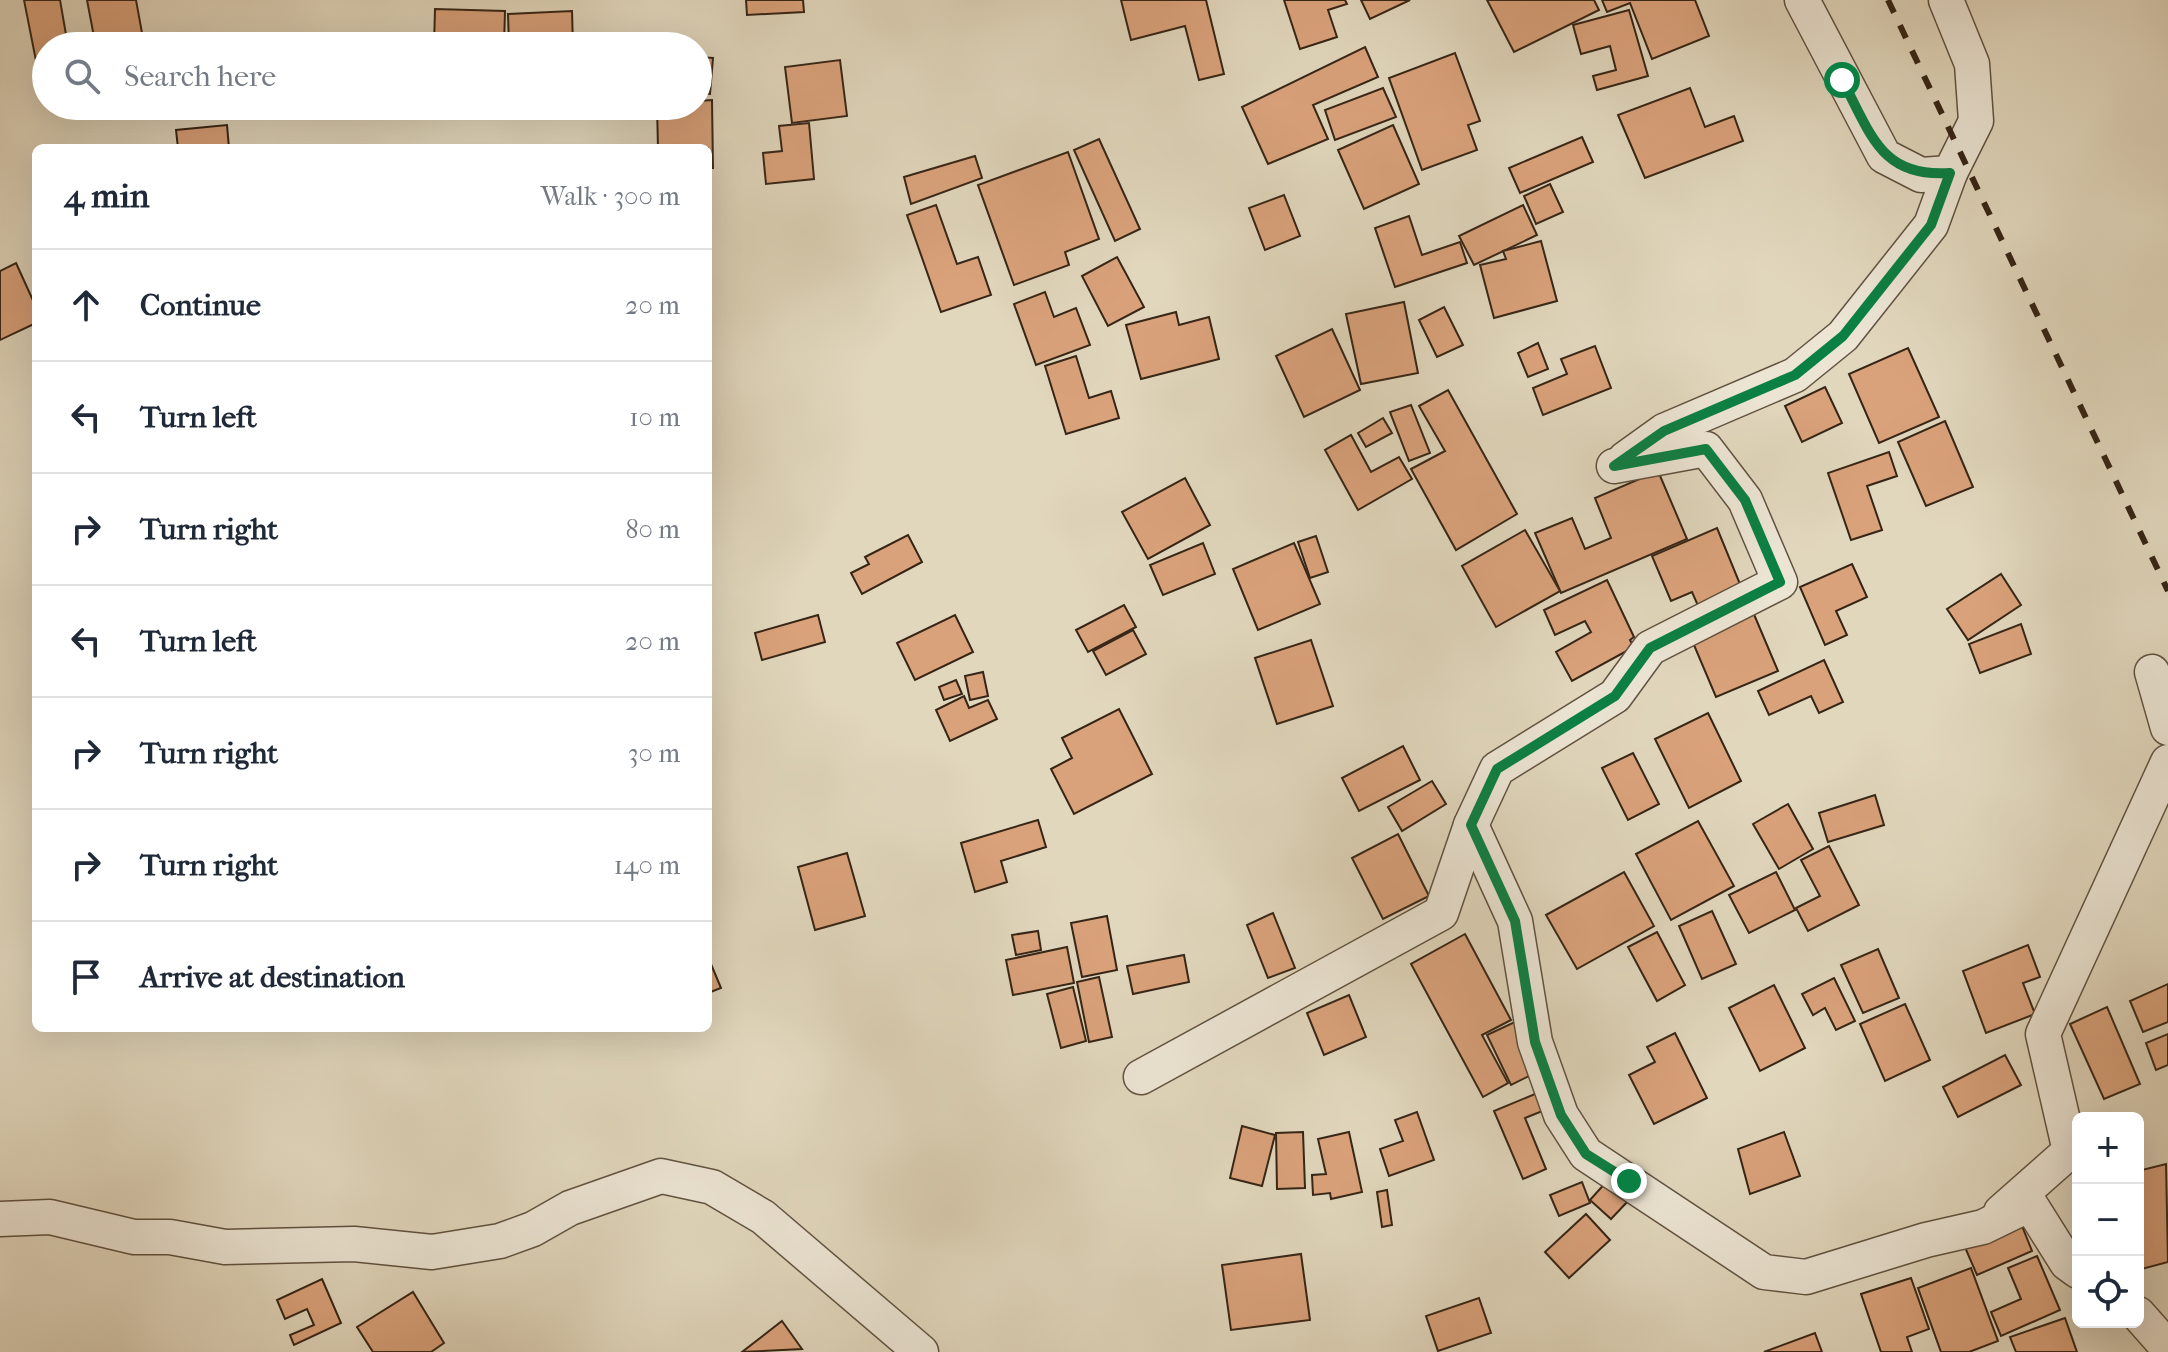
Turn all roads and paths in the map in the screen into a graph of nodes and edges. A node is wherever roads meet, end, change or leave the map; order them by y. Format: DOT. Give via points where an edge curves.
graph roads {
  1 [pos="1802,0"];
  2 [pos="1946,0"];
  3 [pos="1950,173"];
  4 [pos="2152,672"];
  5 [pos="2168,728"];
  6 [pos="2168,762"];
  7 [pos="1471,825"];
  8 [pos="1141,1077"];
  9 [pos="0,1219"];
  10 [pos="1983,1227"];
  11 [pos="2072,1267"];
  12 [pos="2144,1321"];
  13 [pos="2168,1348"];
  14 [pos="921,1352"];
  1 -- 3 [label="street" via="1884,156 1921,175"];
  2 -- 3 [label="street" via="1972,64 1976,121"];
  3 -- 7 [label="street" via="1931,225 1843,336 1795,375 1664,431 1614,466 1706,449 1745,500 1780,582 1650,648 1615,696 1497,769"];
  4 -- 5 [label="street"];
  6 -- 10 [label="street" via="2043,1034 2070,1151"];
  7 -- 8 [label="street" via="1441,913"];
  7 -- 10 [label="street" via="1515,921 1535,1042 1561,1115 1586,1154 1764,1272 1806,1277"];
  9 -- 14 [label="street" via="50,1217 134,1237 225,1247 354,1244 432,1252 500,1241 570,1208 661,1176 712,1187 763,1217"];
  10 -- 11 [label="street" via="2030,1204"];
  12 -- 13 [label="street"];
}
